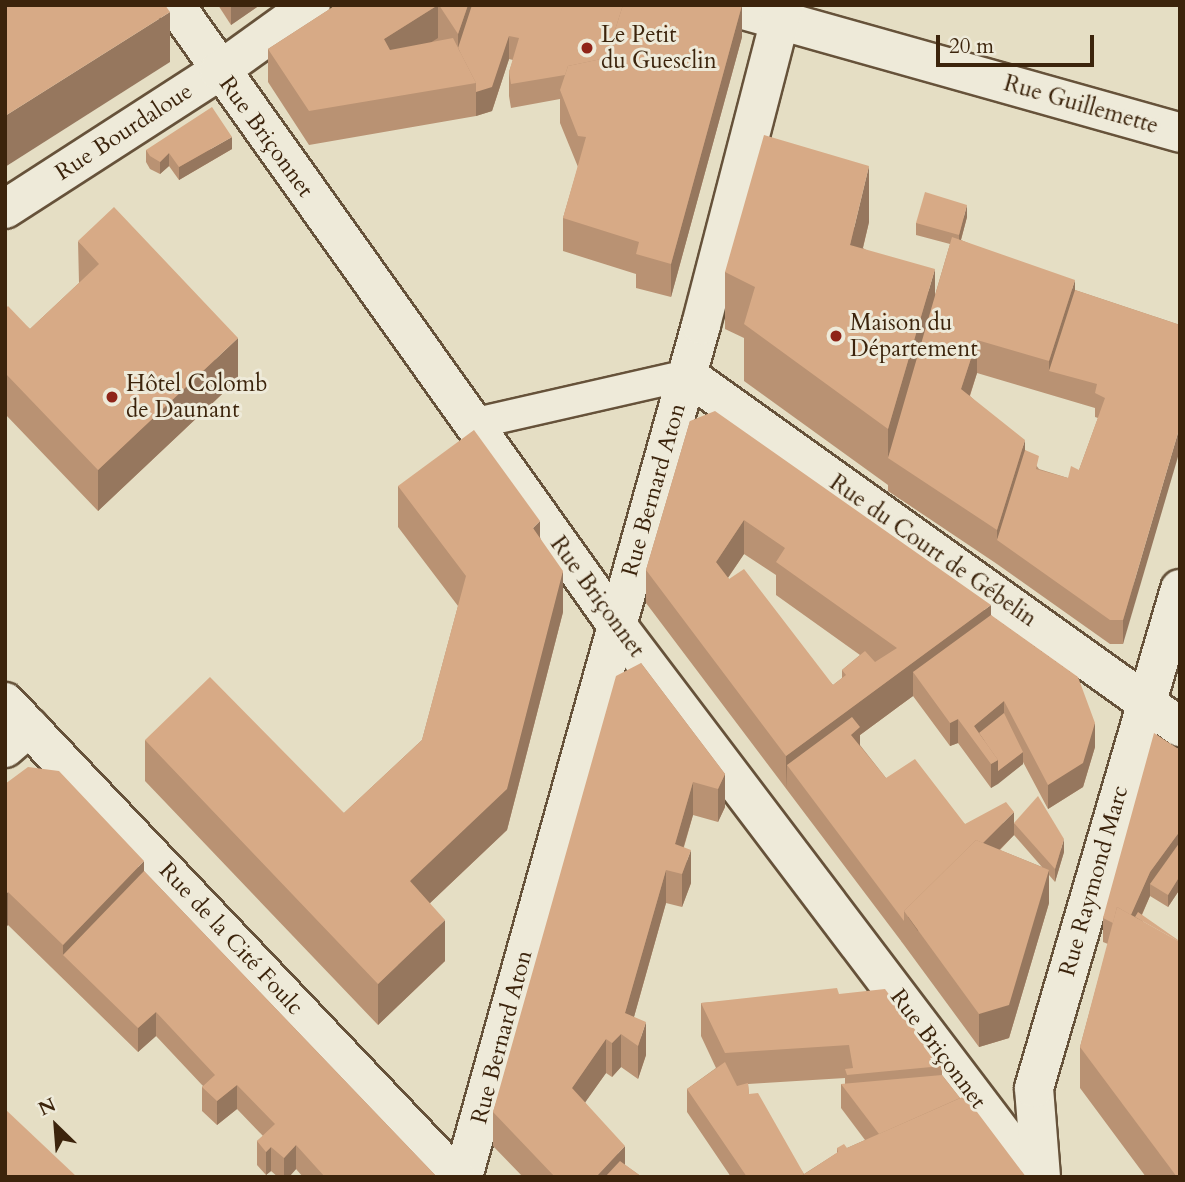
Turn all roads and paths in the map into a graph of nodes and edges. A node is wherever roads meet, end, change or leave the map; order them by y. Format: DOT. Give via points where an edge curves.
graph roads {
  1 [pos="175,5"];
  2 [pos="310,5"];
  3 [pos="726,5"];
  4 [pos="782,13"];
  5 [pos="219,71"];
  6 [pos="1180,133"];
  7 [pos="5,209"];
  8 [pos="687,375"];
  9 [pos="472,424"];
  10 [pos="1180,589"];
  11 [pos="616,624"];
  12 [pos="1145,703"];
  13 [pos="13,725"];
  14 [pos="1180,727"];
  15 [pos="456,1177"];
  16 [pos="463,1177"];
  17 [pos="1035,1177"];
  18 [pos="1041,1177"];
  1 -- 5 [label="street, Rue Briçonnet"];
  2 -- 5 [label="street, Rue Bourdaloue"];
  3 -- 4 [label="street, Rue Guillemette"];
  4 -- 6 [label="street, Rue Guillemette"];
  4 -- 8 [label="street, Rue Bernard Aton"];
  5 -- 7 [label="street, Rue Bourdaloue"];
  5 -- 9 [label="street, Rue Briçonnet"];
  8 -- 9 [label="lane"];
  8 -- 11 [label="street, Rue Bernard Aton"];
  8 -- 12 [label="street, Rue du Court de Gébelin"];
  9 -- 11 [label="street, Rue Briçonnet"];
  10 -- 12 [label="street, Rue Raymond Marc"];
  11 -- 16 [label="street, Rue Bernard Aton"];
  11 -- 17 [label="street, Rue Briçonnet"];
  12 -- 14 [label="street, Rue du Court de Gébelin"];
  12 -- 18 [label="street, Rue Raymond Marc" via="1034,1088"];
  13 -- 15 [label="street, Rue de la Cité Foulc"];
}
